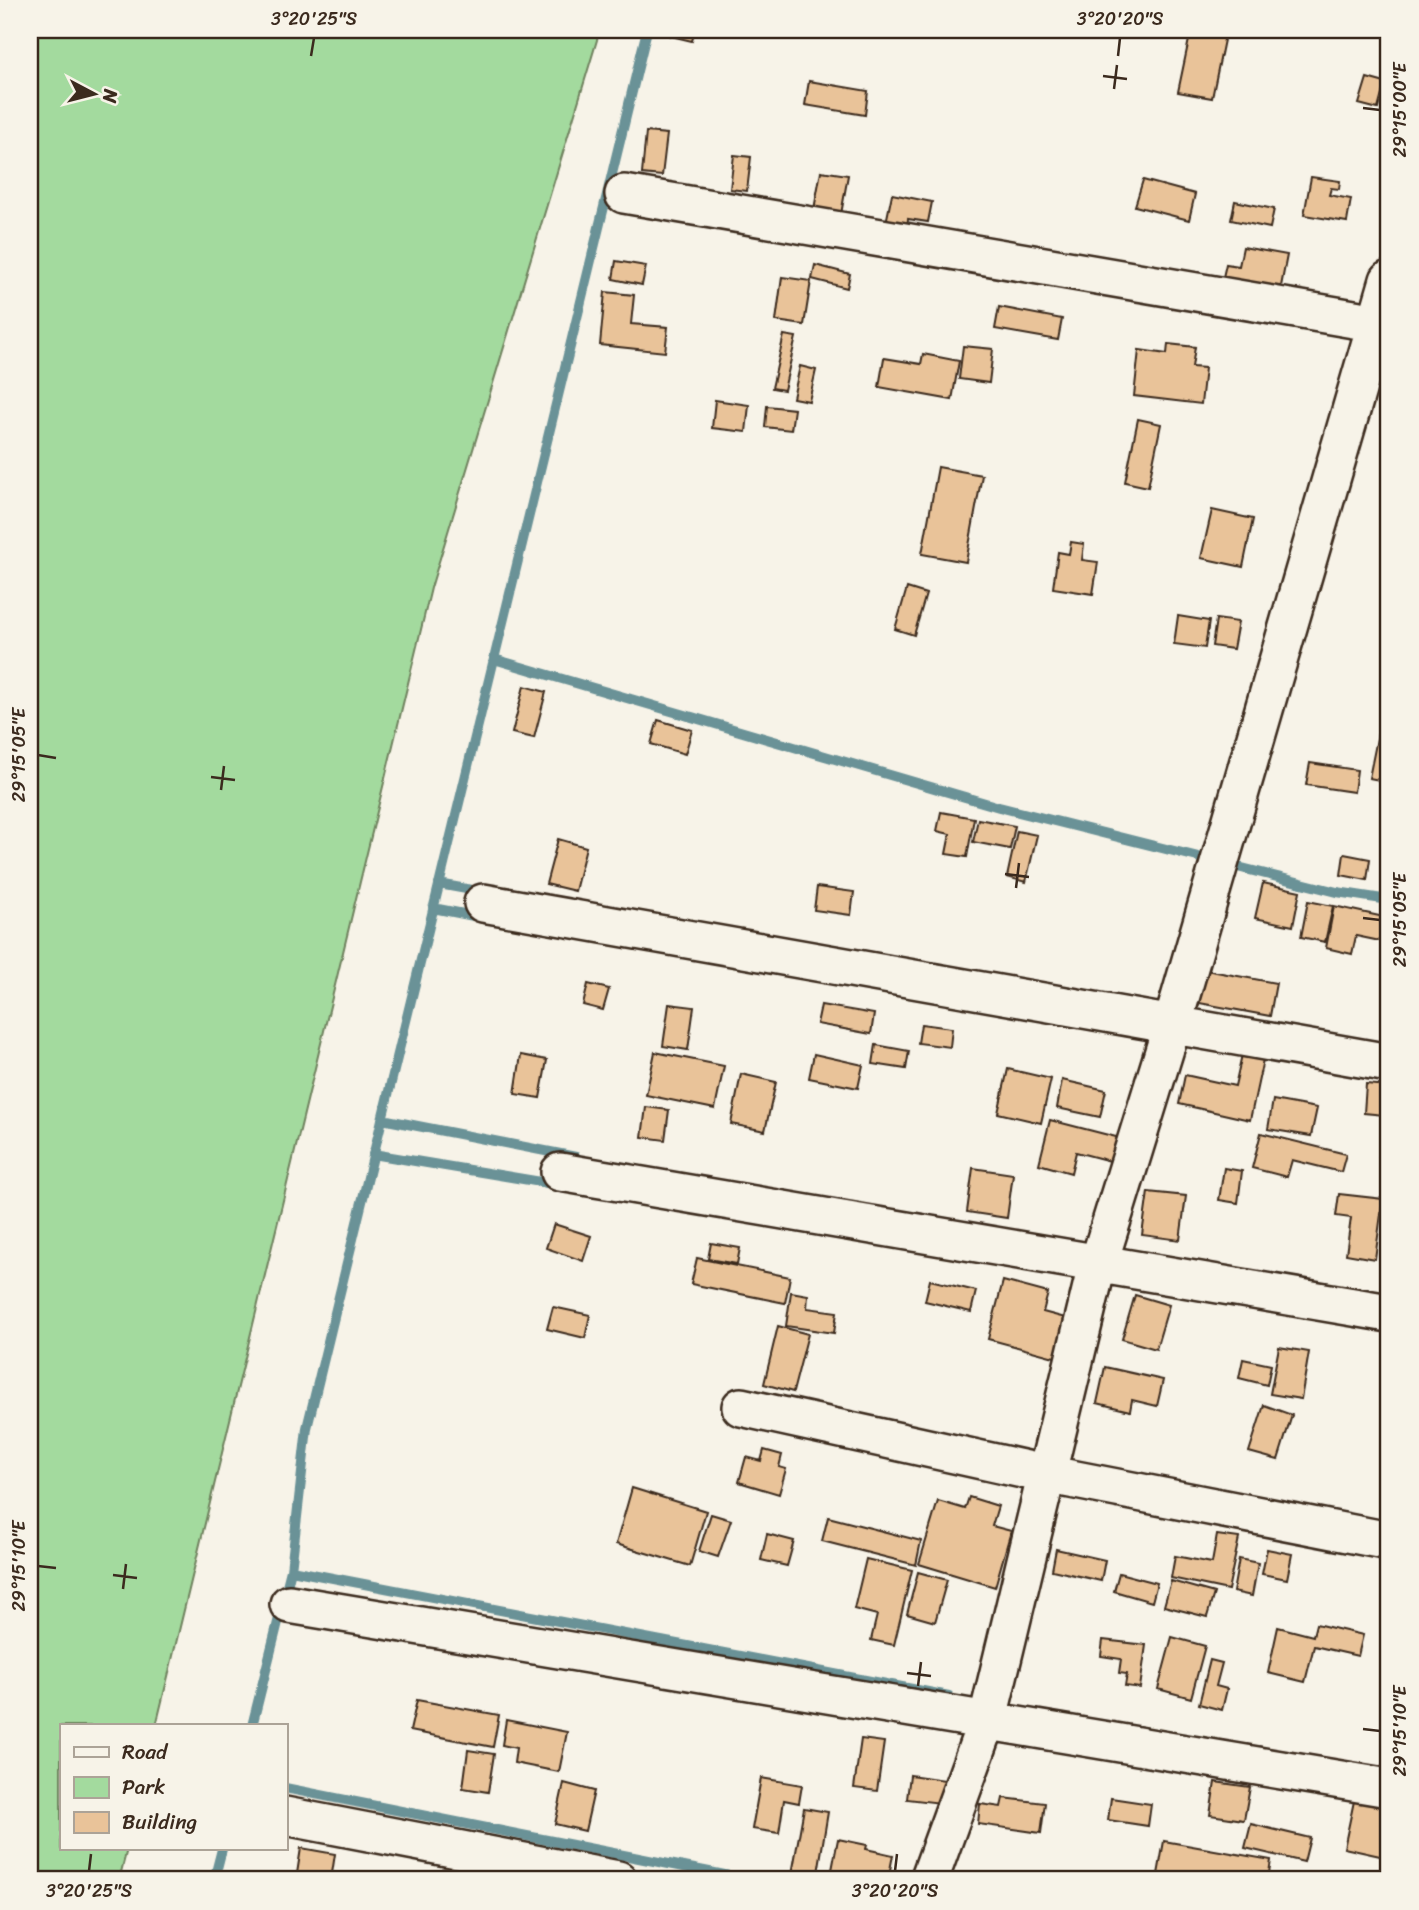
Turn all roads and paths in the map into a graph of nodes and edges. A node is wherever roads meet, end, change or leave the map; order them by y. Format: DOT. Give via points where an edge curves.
graph roads {
  1 [pos="624,194"];
  2 [pos="1389,280"];
  3 [pos="1383,324"];
  4 [pos="482,903"];
  5 [pos="1171,1024"];
  6 [pos="1389,1063"];
  7 [pos="560,1172"];
  8 [pos="1098,1264"];
  9 [pos="1389,1313"];
  10 [pos="741,1407"];
  11 [pos="1045,1474"];
  12 [pos="1389,1541"];
  13 [pos="289,1604"];
  14 [pos="988,1718"];
  15 [pos="1389,1788"];
  16 [pos="287,1816"];
  17 [pos="618,1880"];
  18 [pos="929,1880"];
  1 -- 3 [label="street"];
  2 -- 3 [label="street"];
  3 -- 5 [label="street"];
  4 -- 5 [label="street"];
  5 -- 6 [label="street"];
  5 -- 8 [label="street"];
  7 -- 8 [label="street"];
  8 -- 9 [label="street"];
  8 -- 11 [label="street"];
  10 -- 11 [label="street"];
  11 -- 12 [label="street"];
  11 -- 14 [label="street"];
  13 -- 14 [label="street"];
  14 -- 15 [label="street"];
  14 -- 18 [label="street"];
  16 -- 17 [label="street"];
}
